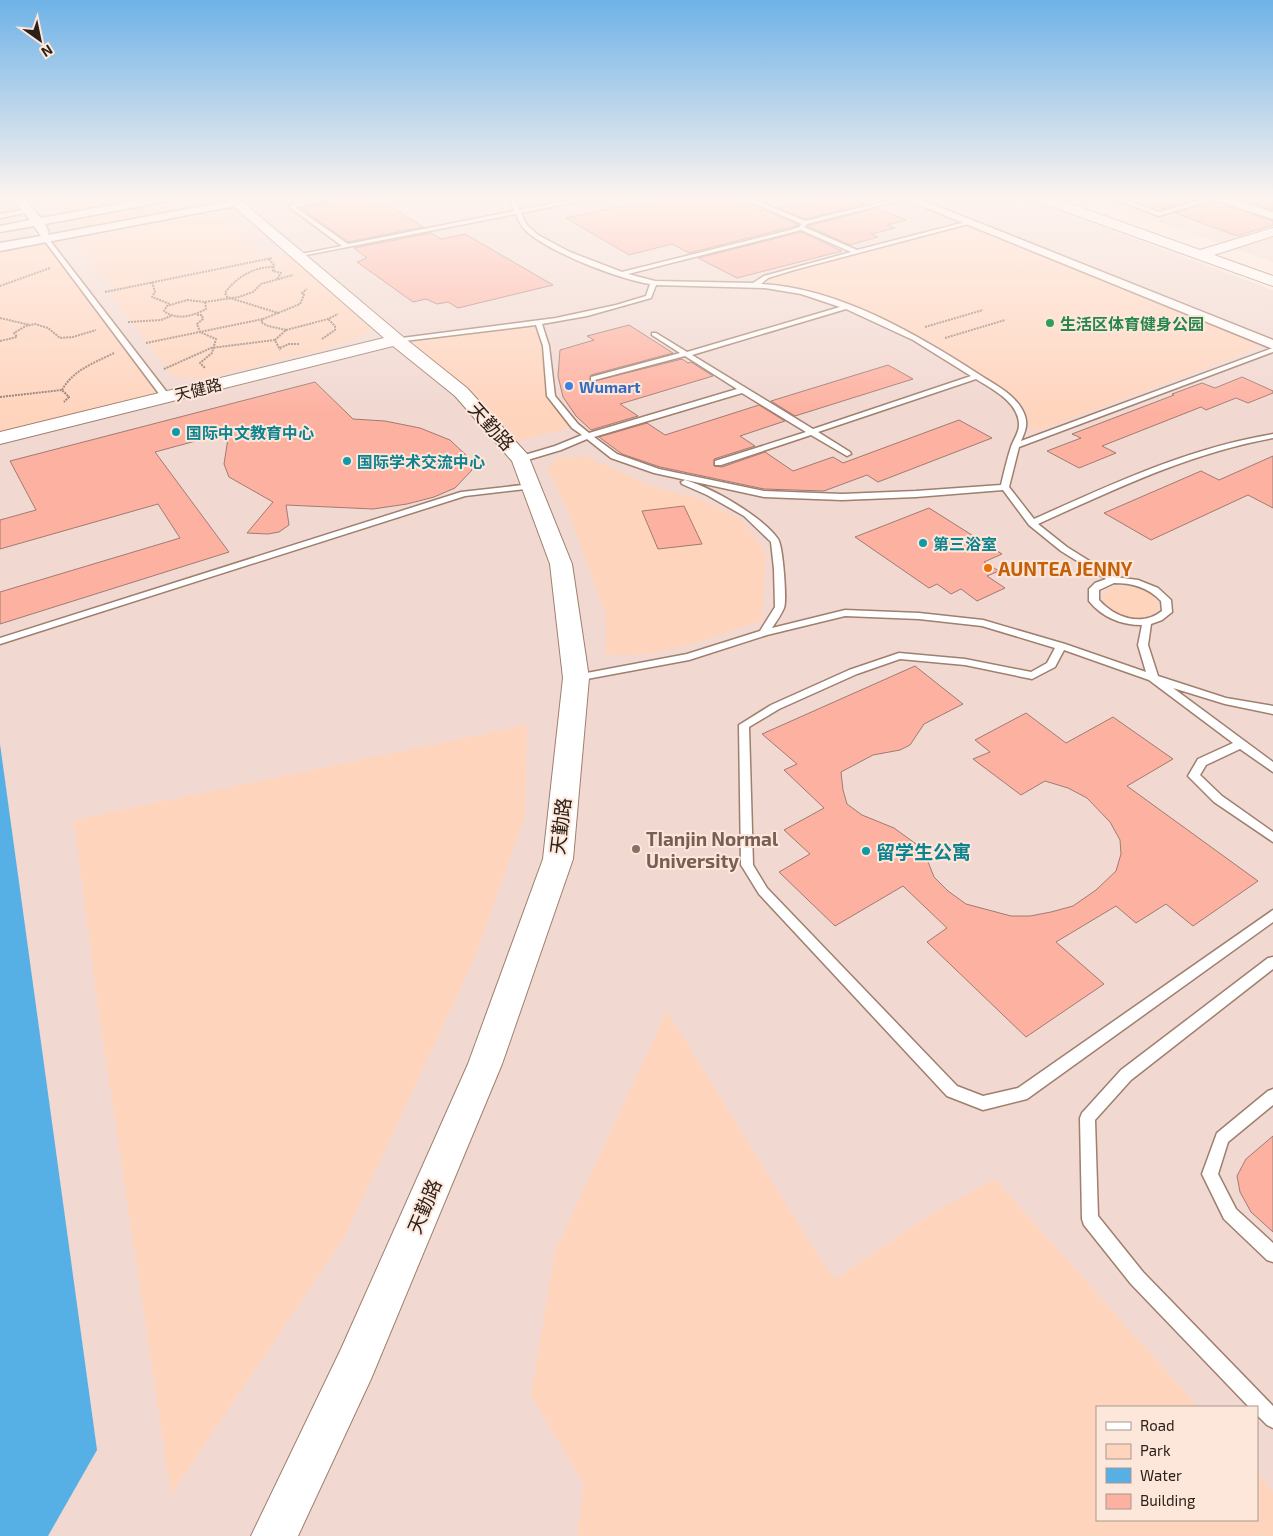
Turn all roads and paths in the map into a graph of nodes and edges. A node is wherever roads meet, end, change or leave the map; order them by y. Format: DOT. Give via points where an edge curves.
graph roads {
  1 [pos="46,270"];
  2 [pos="70,270"];
  3 [pos="215,270"];
  4 [pos="254,270"];
  5 [pos="273,270"];
  6 [pos="302,270"];
  7 [pos="309,270"];
  8 [pos="313,270"];
  9 [pos="611,270"];
  10 [pos="638,270"];
  11 [pos="792,270"];
  12 [pos="1085,270"];
  13 [pos="1240,270"];
  14 [pos="622,274"];
  15 [pos="276,279"];
  16 [pos="1273,281"];
  17 [pos="152,282"];
  18 [pos="653,283"];
  19 [pos="756,284"];
  20 [pos="0,286"];
  21 [pos="89,295"];
  22 [pos="231,298"];
  23 [pos="205,302"];
  24 [pos="171,304"];
  25 [pos="358,307"];
  26 [pos="845,307"];
  27 [pos="983,310"];
  28 [pos="278,313"];
  29 [pos="171,315"];
  30 [pos="196,315"];
  31 [pos="0,318"];
  32 [pos="263,319"];
  33 [pos="328,320"];
  34 [pos="1005,320"];
  35 [pos="538,321"];
  36 [pos="30,325"];
  37 [pos="111,325"];
  38 [pos="286,330"];
  39 [pos="200,332"];
  40 [pos="905,333"];
  41 [pos="654,334"];
  42 [pos="275,340"];
  43 [pos="396,340"];
  44 [pos="0,341"];
  45 [pos="315,342"];
  46 [pos="305,344"];
  47 [pos="925,344"];
  48 [pos="1273,345"];
  49 [pos="129,348"];
  50 [pos="213,348"];
  51 [pos="280,348"];
  52 [pos="1273,350"];
  53 [pos="686,354"];
  54 [pos="292,366"];
  55 [pos="148,373"];
  56 [pos="977,376"];
  57 [pos="594,379"];
  58 [pos="202,388"];
  59 [pos="62,390"];
  60 [pos="743,390"];
  61 [pos="0,397"];
  62 [pos="166,397"];
  63 [pos="39,428"];
  64 [pos="812,432"];
  65 [pos="588,436"];
  66 [pos="1273,436"];
  67 [pos="0,438"];
  68 [pos="1016,446"];
  69 [pos="847,454"];
  70 [pos="521,459"];
  71 [pos="718,463"];
  72 [pos="658,471"];
  73 [pos="531,486"];
  74 [pos="1005,487"];
  75 [pos="1032,523"];
  76 [pos="1113,580"];
  77 [pos="1147,622"];
  78 [pos="764,633"];
  79 [pos="0,641"];
  80 [pos="1061,646"];
  81 [pos="576,678"];
  82 [pos="1153,678"];
  83 [pos="1273,710"];
  84 [pos="1241,744"];
  85 [pos="1273,768"];
  86 [pos="1273,838"];
  87 [pos="1273,915"];
  88 [pos="1271,967"];
  89 [pos="1273,1096"];
  90 [pos="1273,1254"];
  91 [pos="1273,1420"];
  92 [pos="274,1536"];
  1 -- 20 [label="path"];
  2 -- 21 [label="lane"];
  3 -- 17 [label="path"];
  4 -- 22 [label="path" via="229,287 226,295"];
  5 -- 15 [label="path" via="281,273"];
  6 -- 15 [label="path"];
  7 -- 28 [label="path" via="300,304"];
  8 -- 25 [label="street, 天勤路"];
  9 -- 14 [label="lane"];
  10 -- 14 [label="lane"];
  11 -- 19 [label="lane" via="766,277"];
  12 -- 48 [label="street"];
  13 -- 16 [label="street"];
  14 -- 18 [label="lane"];
  15 -- 22 [label="path" via="261,284 253,292"];
  17 -- 21 [label="path"];
  17 -- 24 [label="path" via="155,292 152,297"];
  18 -- 19 [label="lane"];
  18 -- 35 [label="lane" via="649,297 612,309"];
  19 -- 26 [label="lane" via="802,292"];
  21 -- 37 [label="lane"];
  22 -- 23 [label="path"];
  22 -- 28 [label="path"];
  23 -- 24 [label="path" via="187,300"];
  23 -- 30 [label="path" via="206,309"];
  24 -- 29 [label="path" via="164,309"];
  25 -- 33 [label="path"];
  25 -- 43 [label="street, 天勤路"];
  26 -- 40 [label="lane"];
  26 -- 53 [label="lane"];
  27 -- 40 [label="path"];
  28 -- 32 [label="path"];
  29 -- 30 [label="path"];
  29 -- 37 [label="path" via="167,319"];
  30 -- 39 [label="path" via="202,315 203,319 197,324"];
  31 -- 36 [label="path"];
  32 -- 38 [label="path" via="262,322 268,326"];
  32 -- 39 [label="path"];
  33 -- 38 [label="path"];
  33 -- 45 [label="path" via="335,330"];
  34 -- 47 [label="path"];
  35 -- 43 [label="lane"];
  35 -- 65 [label="lane" via="546,346 551,396 575,426"];
  36 -- 37 [label="path" via="40,325 61,338"];
  36 -- 44 [label="path" via="14,333 18,337"];
  37 -- 49 [label="lane"];
  38 -- 42 [label="path"];
  39 -- 49 [label="path"];
  39 -- 50 [label="path" via="216,339"];
  40 -- 47 [label="lane"];
  41 -- 53 [label="lane"];
  42 -- 50 [label="path"];
  42 -- 51 [label="path"];
  43 -- 54 [label="street, 天健路"];
  43 -- 70 [label="street, 天勤路" via="461,392"];
  46 -- 51 [label="path" via="289,344"];
  47 -- 56 [label="lane"];
  49 -- 55 [label="lane"];
  49 -- 59 [label="path" via="77,372"];
  50 -- 55 [label="path" via="174,366"];
  50 -- 58 [label="path" via="200,363 206,374"];
  51 -- 54 [label="path"];
  52 -- 68 [label="lane"];
  53 -- 57 [label="lane"];
  53 -- 60 [label="lane"];
  54 -- 58 [label="street, 天健路"];
  55 -- 62 [label="lane"];
  56 -- 64 [label="lane"];
  56 -- 68 [label="lane" via="1020,411 1023,426"];
  58 -- 62 [label="street, 天健路"];
  59 -- 61 [label="path"];
  59 -- 63 [label="path" via="69,397"];
  60 -- 64 [label="lane"];
  60 -- 65 [label="lane"];
  62 -- 63 [label="street, 天健路"];
  63 -- 67 [label="street, 天健路"];
  64 -- 69 [label="lane"];
  64 -- 71 [label="lane"];
  65 -- 70 [label="lane"];
  65 -- 72 [label="lane" via="614,456"];
  66 -- 75 [label="lane" via="1241,440 1174,463"];
  68 -- 74 [label="lane"];
  70 -- 73 [label="street, 天勤路"];
  72 -- 74 [label="lane" via="764,494 842,497"];
  72 -- 78 [label="lane" via="710,493 747,514 775,541 780,607"];
  73 -- 79 [label="lane" via="464,494"];
  73 -- 81 [label="street, 天勤路" via="561,564"];
  74 -- 75 [label="lane"];
  75 -- 76 [label="lane" via="1064,549"];
  76 -- 77 [label="lane" via="1094,589 1094,601 1098,607 1120,619"];
  76 -- 77 [label="lane" via="1144,584 1166,600 1167,612"];
  77 -- 82 [label="lane" via="1143,645"];
  78 -- 80 [label="lane" via="845,613 920,616 983,623"];
  78 -- 81 [label="lane" via="688,657"];
  80 -- 82 [label="lane"];
  80 -- 87 [label="lane" via="1050,665 1032,676 965,662 899,656 853,672 775,707 744,725 747,865 763,891 952,1091 982,1103 1022,1094"];
  81 -- 92 [label="street, 天勤路" via="558,859 485,1064 356,1364"];
  82 -- 83 [label="lane" via="1224,701"];
  82 -- 84 [label="lane"];
  84 -- 85 [label="lane"];
  84 -- 86 [label="lane" via="1202,762 1194,776"];
  88 -- 91 [label="lane" via="1126,1075 1087,1118 1090,1219 1137,1278"];
  89 -- 90 [label="lane" via="1222,1138 1210,1174 1230,1214"];
}
